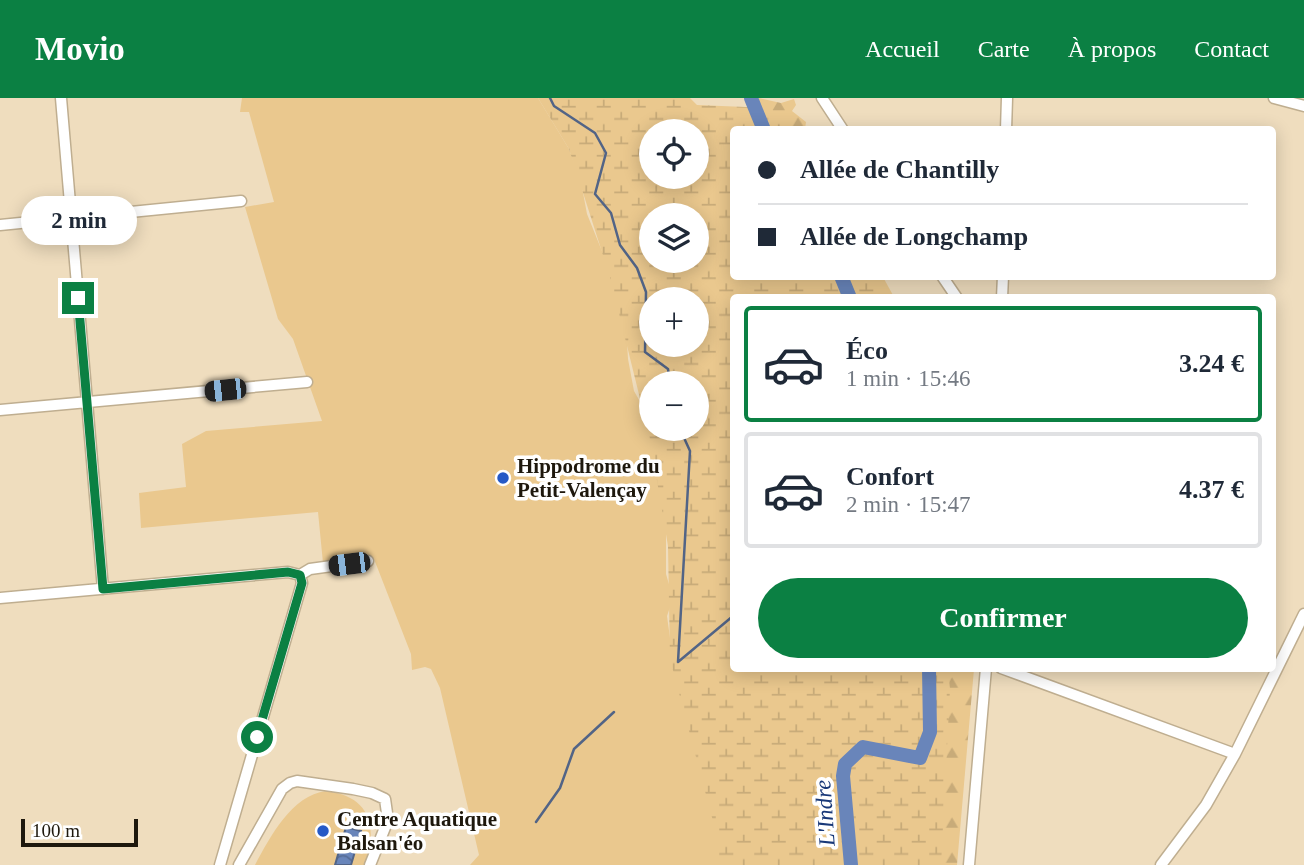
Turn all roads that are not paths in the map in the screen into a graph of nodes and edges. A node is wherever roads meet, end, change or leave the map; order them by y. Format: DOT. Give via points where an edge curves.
graph roads {
  1 [pos="61,98"];
  2 [pos="1007,98"];
  3 [pos="1274,98"];
  4 [pos="827,100"];
  5 [pos="1304,106"];
  6 [pos="841,126"];
  7 [pos="1006,126"];
  8 [pos="241,201"];
  9 [pos="70,219"];
  10 [pos="0,225"];
  11 [pos="307,382"];
  12 [pos="88,404"];
  13 [pos="0,410"];
  14 [pos="368,561"];
  15 [pos="300,575"];
  16 [pos="103,589"];
  17 [pos="0,598"];
  18 [pos="1304,614"];
  19 [pos="986,672"];
  20 [pos="1012,672"];
  21 [pos="1276,672"];
  22 [pos="1276,672"];
  23 [pos="1236,754"];
  24 [pos="220,865"];
  25 [pos="239,865"];
  26 [pos="370,865"];
  27 [pos="969,865"];
  28 [pos="1161,865"];
  1 -- 9 [label="street"];
  2 -- 7 [label="street"];
  3 -- 5 [label="street"];
  4 -- 6 [label="street"];
  8 -- 9 [label="street"];
  9 -- 10 [label="street"];
  9 -- 12 [label="street"];
  11 -- 12 [label="street"];
  12 -- 13 [label="street"];
  12 -- 16 [label="street"];
  14 -- 15 [label="street" via="310,569"];
  15 -- 16 [label="street" via="288,572"];
  15 -- 24 [label="street" via="302,583"];
  16 -- 17 [label="street"];
  18 -- 21 [label="street"];
  19 -- 27 [label="street"];
  20 -- 23 [label="street"];
  22 -- 23 [label="street"];
  23 -- 28 [label="street" via="1206,805"];
  25 -- 26 [label="street" via="282,789 296,781 385,799 388,820"];
}
